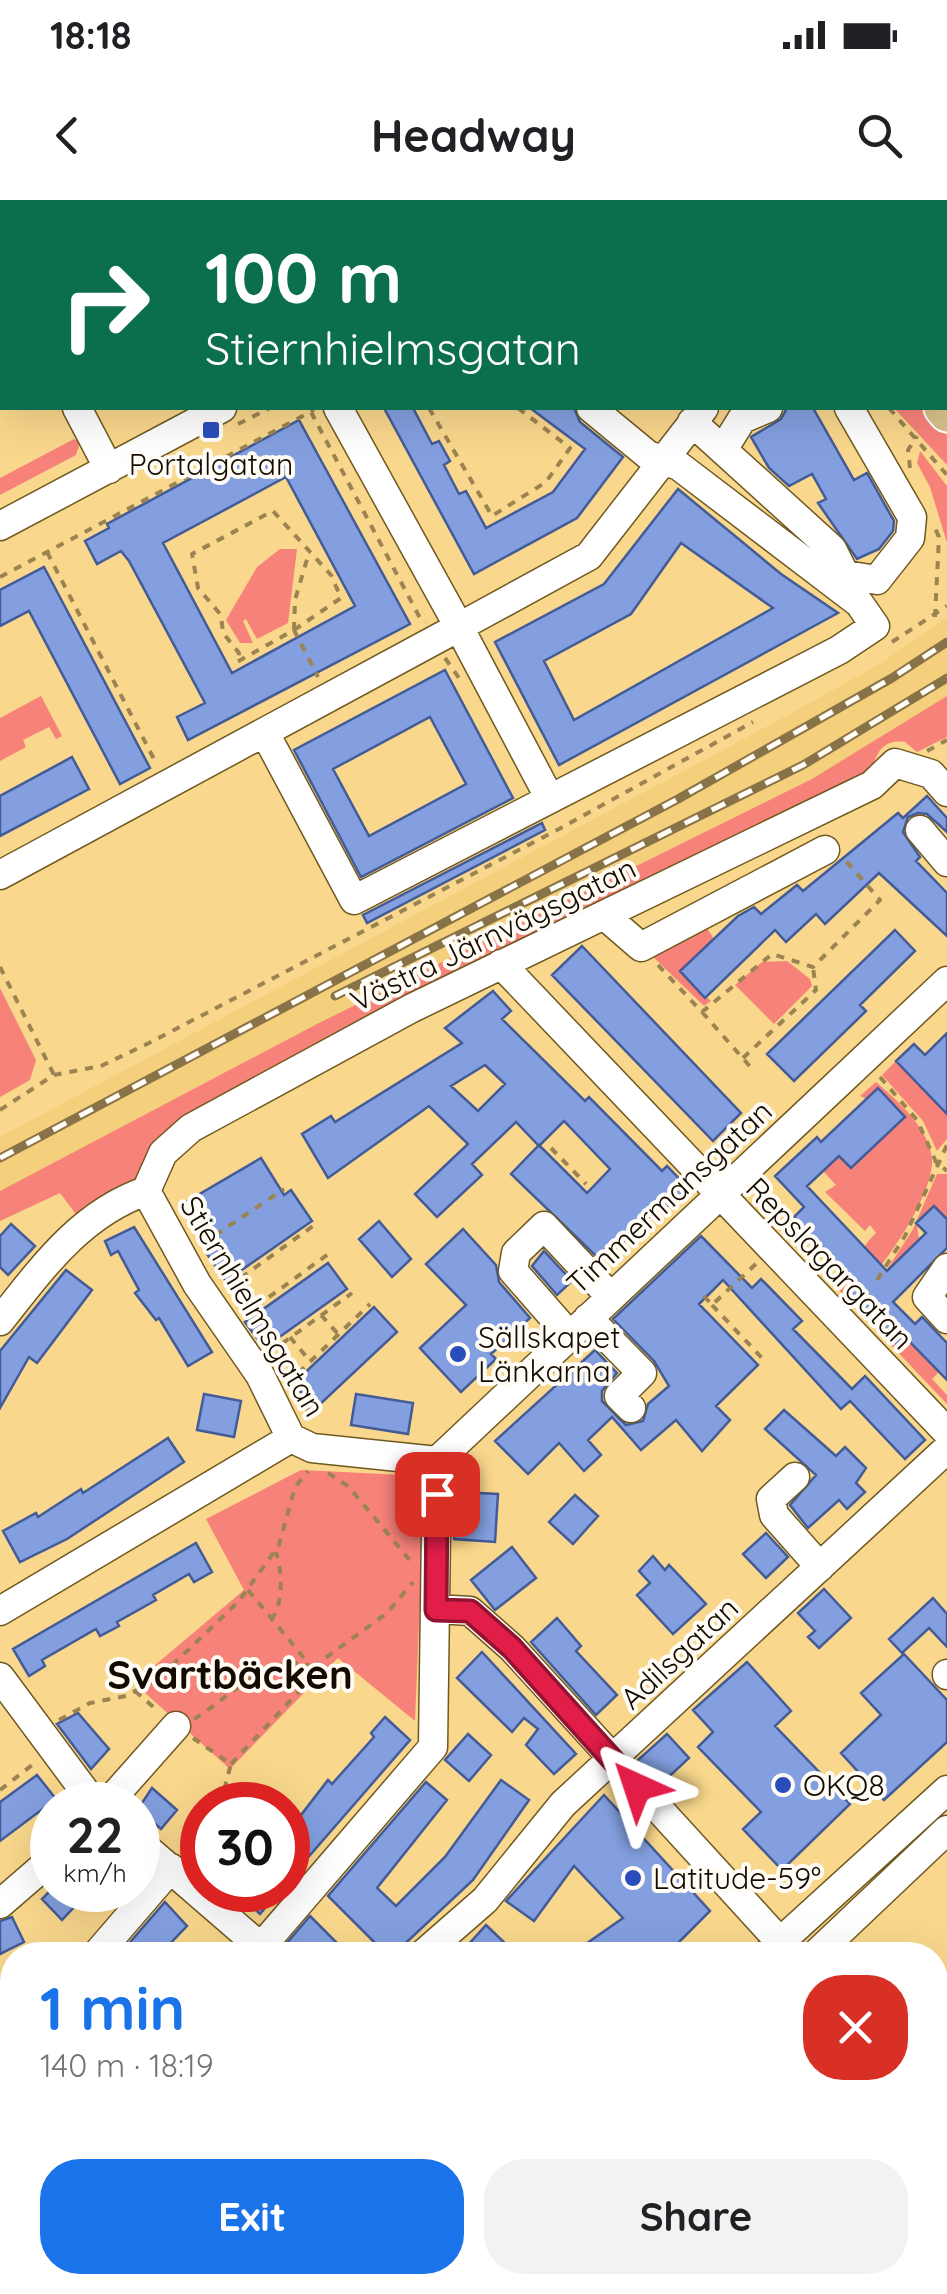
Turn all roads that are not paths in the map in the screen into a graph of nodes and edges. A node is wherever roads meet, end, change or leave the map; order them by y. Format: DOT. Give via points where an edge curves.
graph roads {
  1 [pos="79,410"];
  2 [pos="218,410"];
  3 [pos="325,410"];
  4 [pos="593,410"];
  5 [pos="763,410"];
  6 [pos="850,410"];
  7 [pos="698,415"];
  8 [pos="724,448"];
  9 [pos="662,461"];
  10 [pos="110,469"];
  11 [pos="0,526"];
  12 [pos="877,580"];
  13 [pos="866,614"];
  14 [pos="453,632"];
  15 [pos="265,733"];
  16 [pos="947,792"];
  17 [pos="550,799"];
  18 [pos="920,830"];
  19 [pos="825,850"];
  20 [pos="947,862"];
  21 [pos="0,875"];
  22 [pos="604,915"];
  23 [pos="501,964"];
  24 [pos="946,985"];
  25 [pos="146,1191"];
  26 [pos="719,1193"];
  27 [pos="947,1268"];
  28 [pos="610,1296"];
  29 [pos="947,1319"];
  30 [pos="0,1321"];
  31 [pos="579,1326"];
  32 [pos="631,1408"];
  33 [pos="947,1432"];
  34 [pos="301,1445"];
  35 [pos="947,1449"];
  36 [pos="437,1462"];
  37 [pos="796,1477"];
  38 [pos="820,1567"];
  39 [pos="436,1610"];
  40 [pos="0,1611"];
  41 [pos="0,1677"];
  42 [pos="176,1726"];
  43 [pos="612,1760"];
  44 [pos="77,1782"];
  45 [pos="126,1782"];
  46 [pos="947,1790"];
  47 [pos="947,1830"];
  48 [pos="160,1858"];
  49 [pos="172,1868"];
  50 [pos="30,1878"];
  51 [pos="0,1904"];
  52 [pos="107,1942"];
  53 [pos="255,1942"];
  54 [pos="274,1942"];
  55 [pos="437,1942"];
  56 [pos="772,1942"];
  57 [pos="789,1942"];
  58 [pos="828,1942"];
  1 -- 10 [label="street"];
  2 -- 10 [label="street"];
  3 -- 14 [label="street"];
  4 -- 9 [label="street"];
  5 -- 8 [label="street" via="742,419"];
  6 -- 12 [label="street" via="912,517 910,538"];
  7 -- 8 [label="street"];
  7 -- 9 [label="street"];
  8 -- 12 [label="street" via="832,550 845,576"];
  9 -- 13 [label="street" via="681,468"];
  9 -- 14 [label="street" via="589,556"];
  10 -- 11 [label="street"];
  12 -- 13 [label="street" via="876,605"];
  13 -- 17 [label="street" via="874,626 838,650"];
  14 -- 15 [label="street"];
  14 -- 17 [label="street"];
  15 -- 17 [label="street" via="354,900"];
  15 -- 21 [label="street"];
  16 -- 22 [label="street, Västra Järnvägsgatan" via="931,774 895,763 872,786"];
  18 -- 20 [label="street"];
  19 -- 22 [label="street" via="641,947"];
  22 -- 23 [label="street, Västra Järnvägsgatan"];
  23 -- 25 [label="street, Västra Järnvägsgatan" via="191,1128 163,1154"];
  23 -- 26 [label="street, Repslagargatan"];
  24 -- 26 [label="street, Timmermansgatan"];
  25 -- 30 [label="street" via="112,1203 81,1226"];
  25 -- 34 [label="street, Stiernhielmsgatan"];
  26 -- 28 [label="street, Timmermansgatan"];
  26 -- 33 [label="street, Repslagargatan"];
  27 -- 29 [label="street" via="916,1300"];
  28 -- 31 [label="street, Timmermansgatan"];
  28 -- 31 [label="street" via="544,1226 516,1253 514,1271"];
  31 -- 32 [label="street" via="642,1373 619,1396"];
  31 -- 36 [label="street, Timmermansgatan"];
  34 -- 36 [label="street, Stiernhielmsgatan"];
  34 -- 40 [label="street"];
  35 -- 38 [label="street, Adilsgatan"];
  36 -- 39 [label="street"];
  37 -- 38 [label="street" via="771,1499 774,1515"];
  38 -- 43 [label="street, Adilsgatan"];
  39 -- 43 [label="street" via="470,1611"];
  39 -- 54 [label="street" via="433,1747"];
  41 -- 44 [label="street"];
  42 -- 45 [label="street"];
  43 -- 55 [label="street, Adilsgatan" via="562,1804 485,1900"];
  43 -- 56 [label="street"];
  46 -- 57 [label="street"];
  47 -- 58 [label="street"];
  48 -- 49 [label="street"];
  49 -- 52 [label="street"];
  49 -- 53 [label="street"];
  50 -- 51 [label="street"];
}
